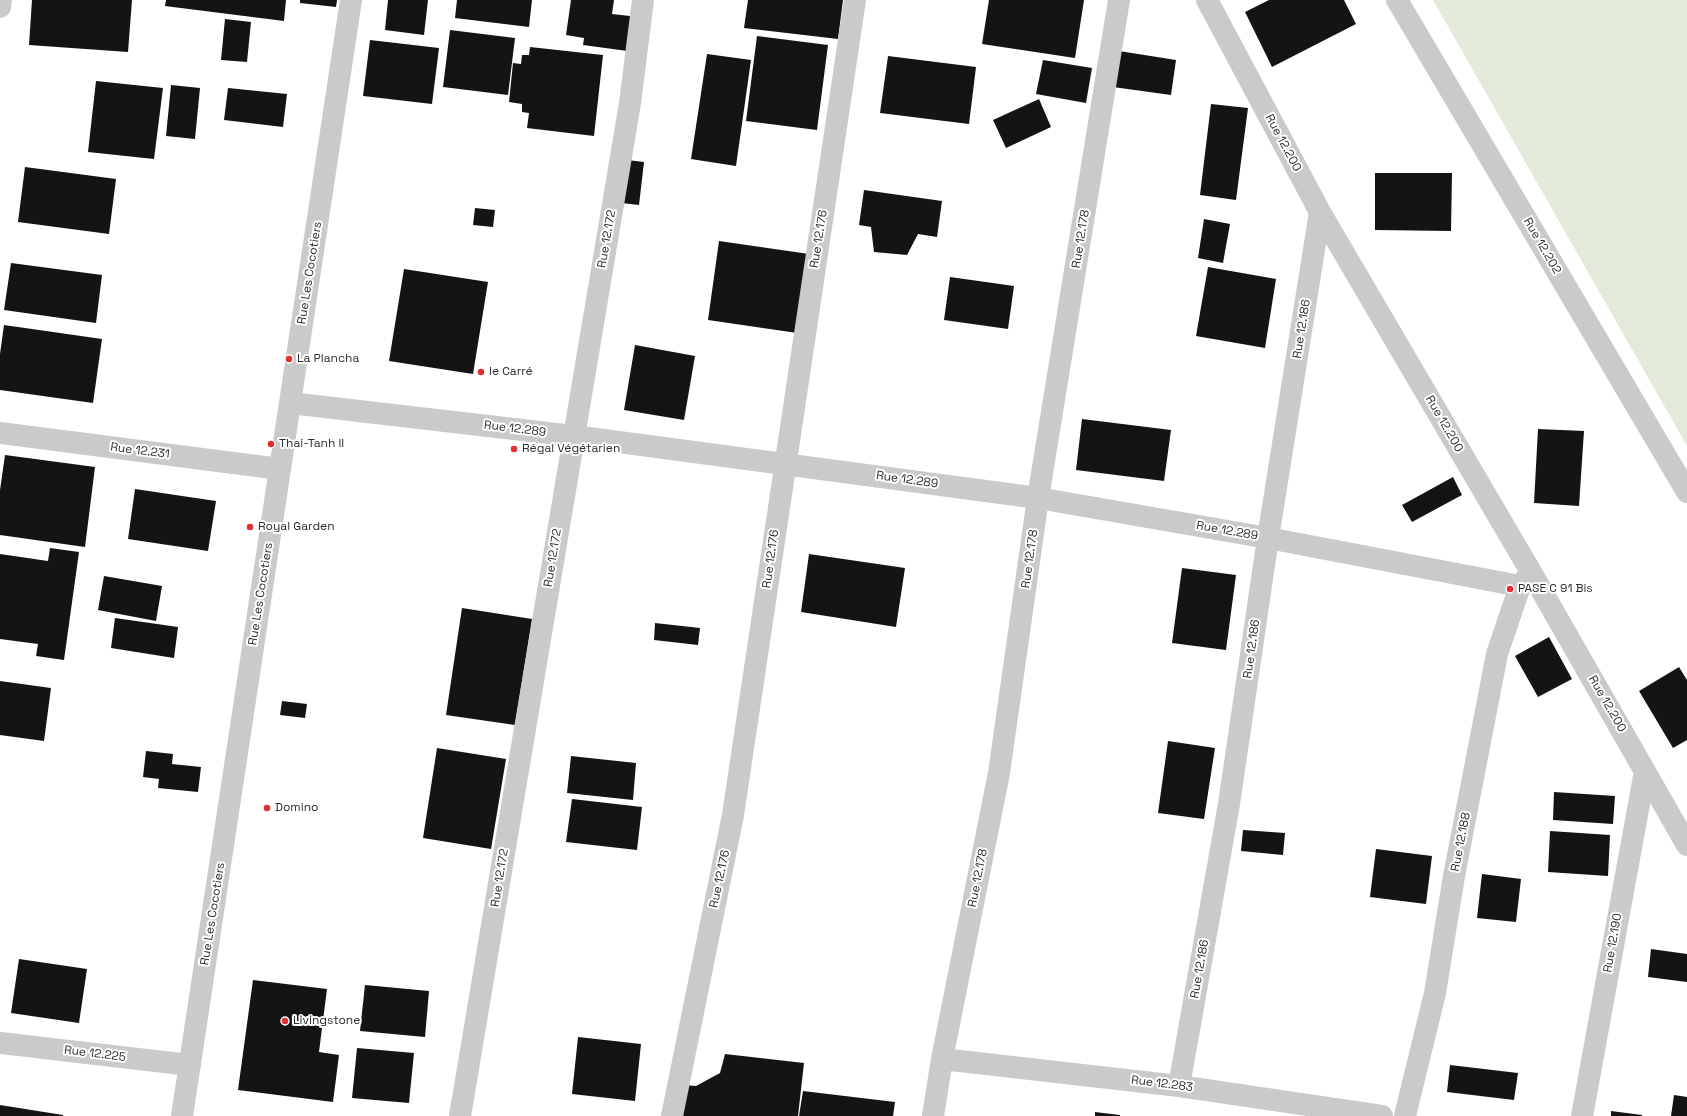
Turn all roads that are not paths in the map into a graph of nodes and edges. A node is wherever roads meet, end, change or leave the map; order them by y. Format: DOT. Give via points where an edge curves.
graph roads {
  1 [pos="1,0"];
  2 [pos="351,0"];
  3 [pos="643,0"];
  4 [pos="855,0"];
  5 [pos="1119,0"];
  6 [pos="1206,0"];
  7 [pos="1397,0"];
  8 [pos="0,7"];
  9 [pos="1320,212"];
  10 [pos="290,403"];
  11 [pos="0,433"];
  12 [pos="574,436"];
  13 [pos="785,464"];
  14 [pos="280,469"];
  15 [pos="1687,492"];
  16 [pos="1038,498"];
  17 [pos="1268,538"];
  18 [pos="1526,579"];
  19 [pos="1645,770"];
  20 [pos="1687,845"];
  21 [pos="0,1044"];
  22 [pos="942,1059"];
  23 [pos="190,1065"];
  24 [pos="1179,1086"];
  25 [pos="182,1116"];
  26 [pos="460,1116"];
  27 [pos="672,1116"];
  28 [pos="932,1116"];
  29 [pos="1382,1116"];
  30 [pos="1405,1116"];
  31 [pos="1582,1116"];
  1 -- 8 [label="street"];
  2 -- 10 [label="street, Rue Les Cocotiers"];
  3 -- 12 [label="street, Rue 12.172" via="630,103"];
  4 -- 13 [label="street, Rue 12.176"];
  5 -- 16 [label="street, Rue 12.178"];
  6 -- 9 [label="street, Rue 12.200"];
  7 -- 15 [label="street, Rue 12.202"];
  9 -- 17 [label="street, Rue 12.186"];
  9 -- 18 [label="street, Rue 12.200"];
  10 -- 12 [label="street, Rue 12.289"];
  10 -- 14 [label="street, Rue Les Cocotiers"];
  11 -- 14 [label="street, Rue 12.231"];
  12 -- 13 [label="street, Rue 12.289"];
  12 -- 26 [label="street, Rue 12.172"];
  13 -- 16 [label="street, Rue 12.289"];
  13 -- 27 [label="street, Rue 12.176" via="733,815"];
  14 -- 23 [label="street, Rue Les Cocotiers"];
  16 -- 17 [label="street, Rue 12.289"];
  16 -- 22 [label="street, Rue 12.178" via="999,773"];
  17 -- 18 [label="street, Rue 12.289"];
  17 -- 24 [label="street, Rue 12.186" via="1229,804"];
  18 -- 19 [label="street, Rue 12.200"];
  18 -- 30 [label="street, Rue 12.188" via="1497,654 1454,876 1435,993"];
  19 -- 20 [label="street, Rue 12.200"];
  19 -- 31 [label="street, Rue 12.190"];
  21 -- 23 [label="street, Rue 12.225"];
  22 -- 24 [label="street, Rue 12.283"];
  22 -- 28 [label="street, Rue 12.178"];
  23 -- 25 [label="street, Rue Les Cocotiers"];
  24 -- 29 [label="street, Rue 12.283"];
}
